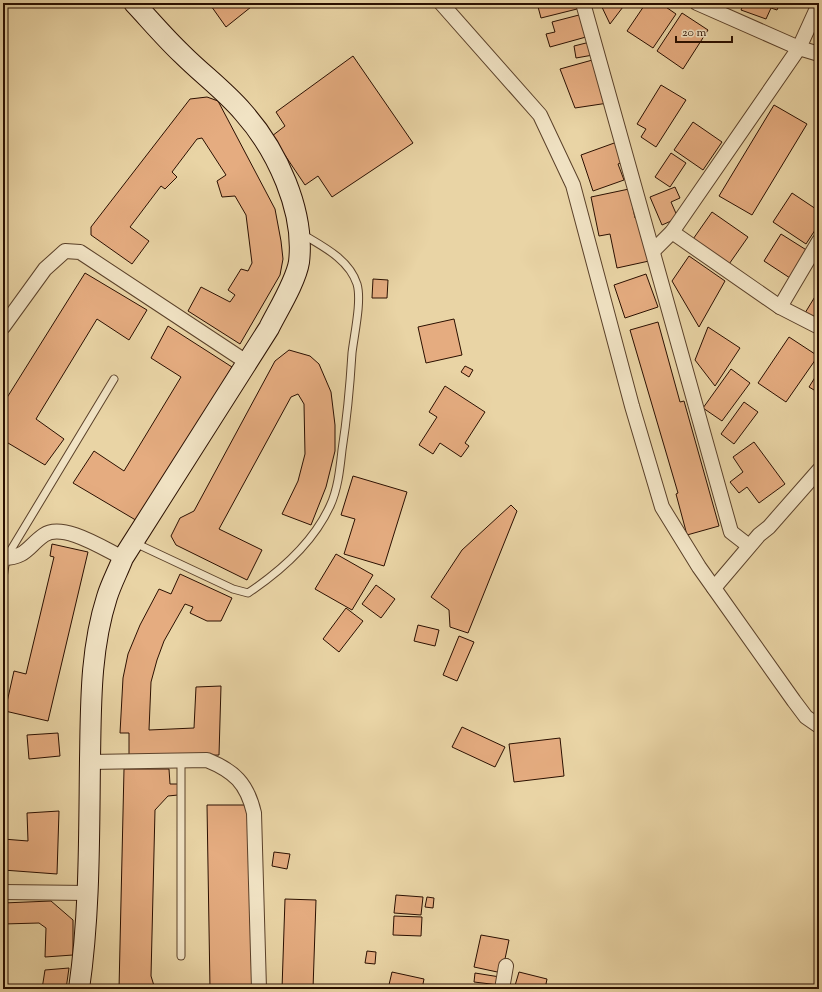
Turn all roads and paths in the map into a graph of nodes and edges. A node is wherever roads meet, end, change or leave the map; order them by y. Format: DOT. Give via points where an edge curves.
graph roads {
  1 [pos="134,3"];
  2 [pos="441,3"];
  3 [pos="584,3"];
  4 [pos="697,3"];
  5 [pos="819,4"];
  6 [pos="799,48"];
  7 [pos="819,54"];
  8 [pos="672,232"];
  9 [pos="300,233"];
  10 [pos="819,241"];
  11 [pos="653,251"];
  12 [pos="780,307"];
  13 [pos="3,326"];
  14 [pos="819,327"];
  15 [pos="248,363"];
  16 [pos="114,379"];
  17 [pos="819,470"];
  18 [pos="749,546"];
  19 [pos="128,550"];
  20 [pos="4,558"];
  21 [pos="3,578"];
  22 [pos="714,588"];
  23 [pos="819,726"];
  24 [pos="181,760"];
  25 [pos="90,762"];
  26 [pos="3,892"];
  27 [pos="87,893"];
  28 [pos="181,956"];
  29 [pos="506,966"];
  30 [pos="79,989"];
  31 [pos="259,989"];
  32 [pos="502,989"];
  1 -- 9 [label="street" via="180,53 243,112 264,139 295,207"];
  2 -- 22 [label="street" via="540,114 557,150 573,185 632,406 662,507 698,567"];
  3 -- 11 [label="street"];
  4 -- 6 [label="street"];
  5 -- 6 [label="street"];
  6 -- 7 [label="street"];
  6 -- 8 [label="street"];
  8 -- 11 [label="street"];
  8 -- 12 [label="street"];
  9 -- 15 [label="street" via="299,263 287,292"];
  9 -- 19 [label="lane" via="327,249 348,267 357,284 358,310 338,477 330,505 320,524 306,544 267,581 248,593 233,590"];
  10 -- 12 [label="street"];
  11 -- 18 [label="street" via="731,532"];
  12 -- 14 [label="street"];
  13 -- 15 [label="street" via="45,269 65,251 80,252"];
  15 -- 19 [label="street"];
  16 -- 20 [label="lane"];
  17 -- 18 [label="street"];
  18 -- 22 [label="street"];
  19 -- 20 [label="street" via="56,530 44,535 27,551 14,558"];
  19 -- 25 [label="street" via="107,597 98,632 91,684"];
  20 -- 21 [label="lane"];
  22 -- 23 [label="street" via="806,717"];
  24 -- 25 [label="street"];
  24 -- 28 [label="lane"];
  24 -- 31 [label="street" via="207,760 225,767 242,783 250,796 254,812"];
  25 -- 27 [label="street"];
  26 -- 27 [label="street"];
  27 -- 30 [label="street" via="84,954"];
  29 -- 32 [label="street"];
}
